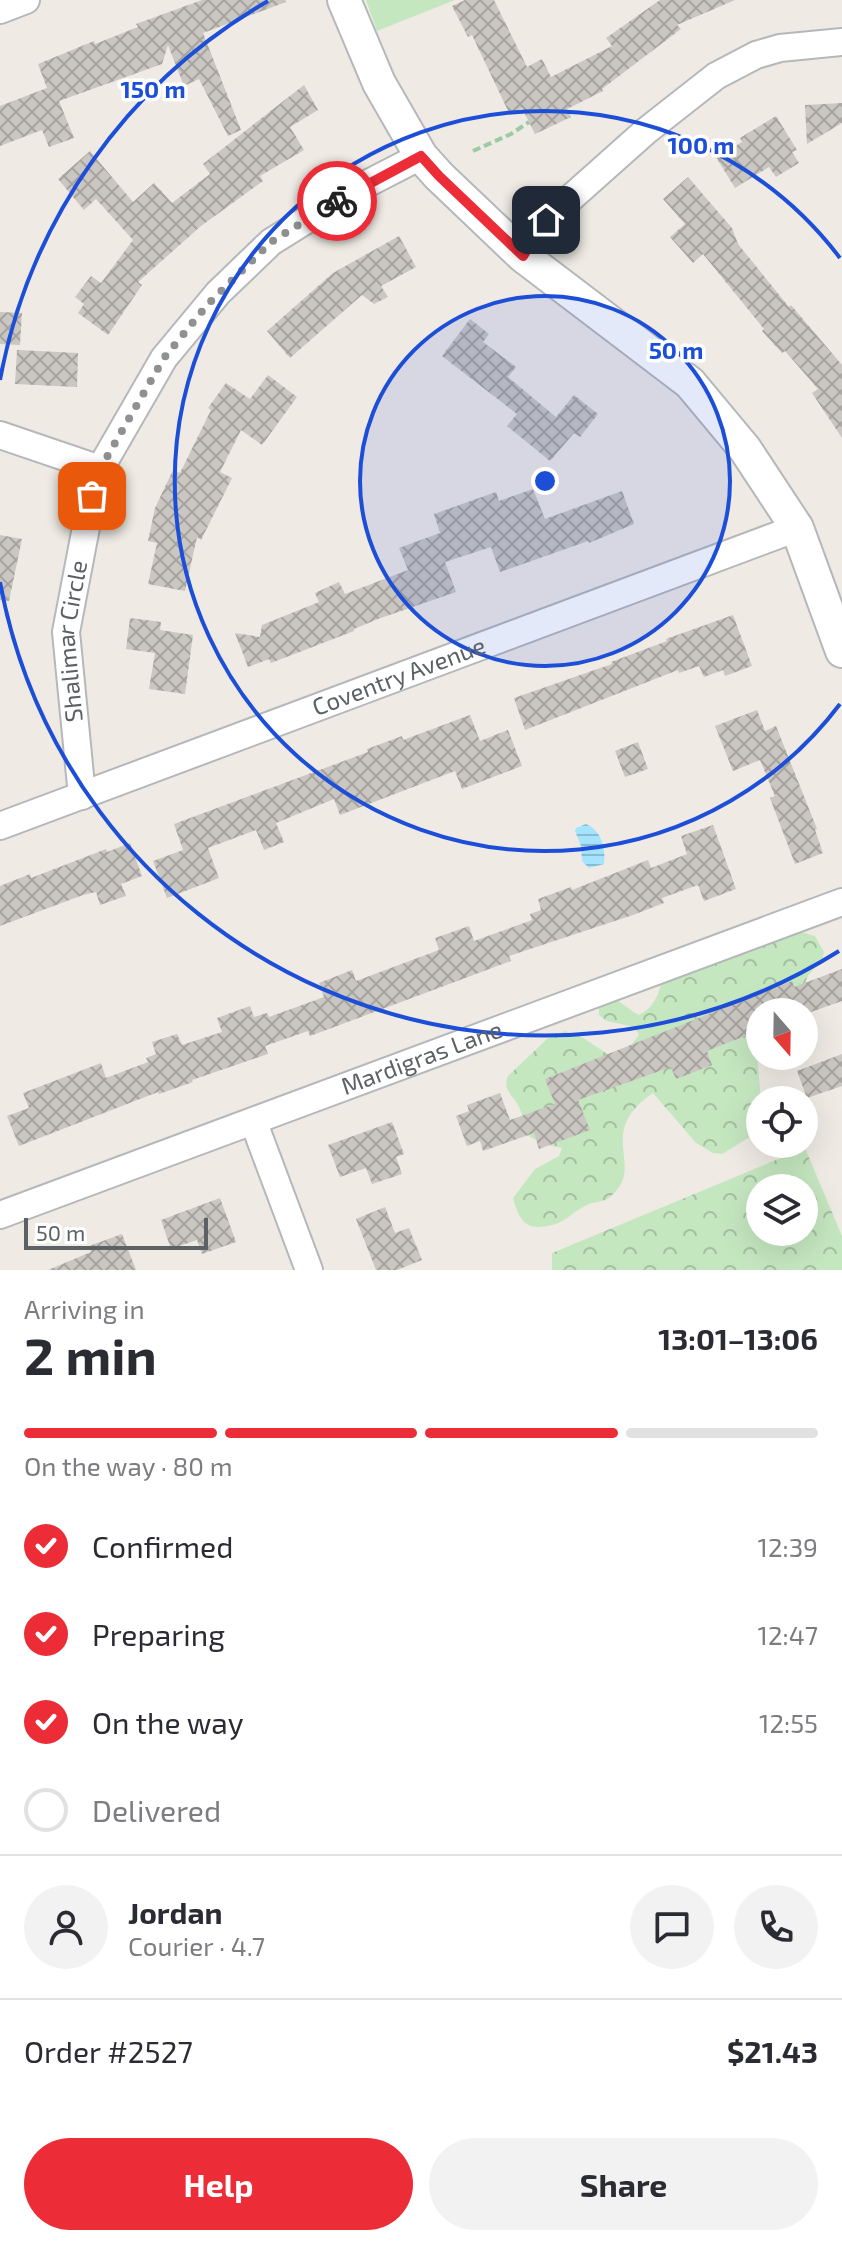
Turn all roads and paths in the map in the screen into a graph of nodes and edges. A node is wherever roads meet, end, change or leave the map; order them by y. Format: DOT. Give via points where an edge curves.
graph roads {
  1 [pos="26,0"];
  2 [pos="344,0"];
  3 [pos="0,10"];
  4 [pos="842,42"];
  5 [pos="529,122"];
  6 [pos="473,151"];
  7 [pos="421,156"];
  8 [pos="523,256"];
  9 [pos="0,435"];
  10 [pos="100,469"];
  11 [pos="797,528"];
  12 [pos="842,651"];
  13 [pos="82,796"];
  14 [pos="0,826"];
  15 [pos="842,902"];
  16 [pos="254,1123"];
  17 [pos="0,1215"];
  18 [pos="309,1270"];
  1 -- 3 [label="street"];
  2 -- 7 [label="street" via="379,83"];
  4 -- 8 [label="street" via="780,48 716,76 546,220"];
  5 -- 6 [label="path"];
  7 -- 8 [label="street"];
  7 -- 10 [label="street, Shalimar Circle" via="271,242 218,293 164,358"];
  8 -- 11 [label="street" via="690,383 745,449"];
  9 -- 10 [label="street"];
  10 -- 13 [label="street, Shalimar Circle" via="66,632"];
  11 -- 12 [label="street"];
  11 -- 13 [label="street, Coventry Avenue"];
  13 -- 14 [label="street, Coventry Avenue"];
  15 -- 16 [label="street, Mardigras Lane"];
  16 -- 17 [label="street, Mardigras Lane"];
  16 -- 18 [label="street"];
}
